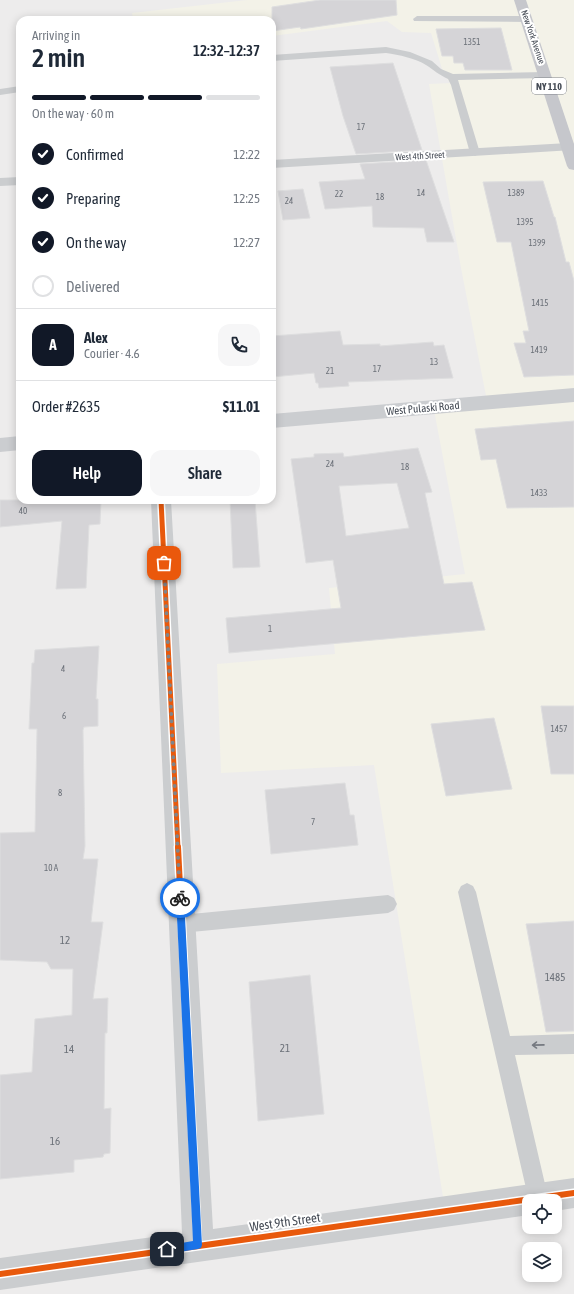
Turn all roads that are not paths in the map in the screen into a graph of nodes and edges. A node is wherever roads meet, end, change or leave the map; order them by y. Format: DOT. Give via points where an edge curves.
graph roads {
  1 [pos="520,0"];
  2 [pos="416,19"];
  3 [pos="527,19"];
  4 [pos="276,58"];
  5 [pos="545,76"];
  6 [pos="452,77"];
  7 [pos="16,90"];
  8 [pos="0,92"];
  9 [pos="568,147"];
  10 [pos="475,153"];
  11 [pos="276,164"];
  12 [pos="574,166"];
  13 [pos="16,180"];
  14 [pos="0,182"];
  15 [pos="574,395"];
  16 [pos="276,421"];
  17 [pos="16,443"];
  18 [pos="0,445"];
  19 [pos="160,504"];
  20 [pos="467,892"];
  21 [pos="388,904"];
  22 [pos="181,924"];
  23 [pos="574,1044"];
  24 [pos="502,1046"];
  25 [pos="574,1193"];
  26 [pos="537,1194"];
  27 [pos="562,1194"];
  28 [pos="522,1199"];
  29 [pos="198,1245"];
  30 [pos="0,1274"];
  1 -- 3 [label="main road, New York Avenue / NY 110"];
  2 -- 3 [label="lane"];
  3 -- 5 [label="main road, New York Avenue / NY 110"];
  4 -- 6 [label="lane" via="386,50 407,54 429,63 438,71"];
  5 -- 6 [label="lane"];
  5 -- 9 [label="main road, New York Avenue / NY 110"];
  6 -- 10 [label="lane"];
  7 -- 8 [label="lane"];
  9 -- 10 [label="street, West 4th Street"];
  9 -- 12 [label="main road, New York Avenue / NY 110"];
  10 -- 11 [label="street, West 4th Street"];
  13 -- 14 [label="street"];
  15 -- 16 [label="main road, West Pulaski Road"];
  17 -- 18 [label="main road"];
  19 -- 22 [label="street"];
  20 -- 24 [label="lane"];
  21 -- 22 [label="lane"];
  22 -- 29 [label="street"];
  23 -- 24 [label="lane, one-way"];
  24 -- 26 [label="lane"];
  25 -- 27 [label="street, West 9th Street"];
  28 -- 29 [label="street, West 9th Street"];
  29 -- 30 [label="street, West 9th Street"];
}
